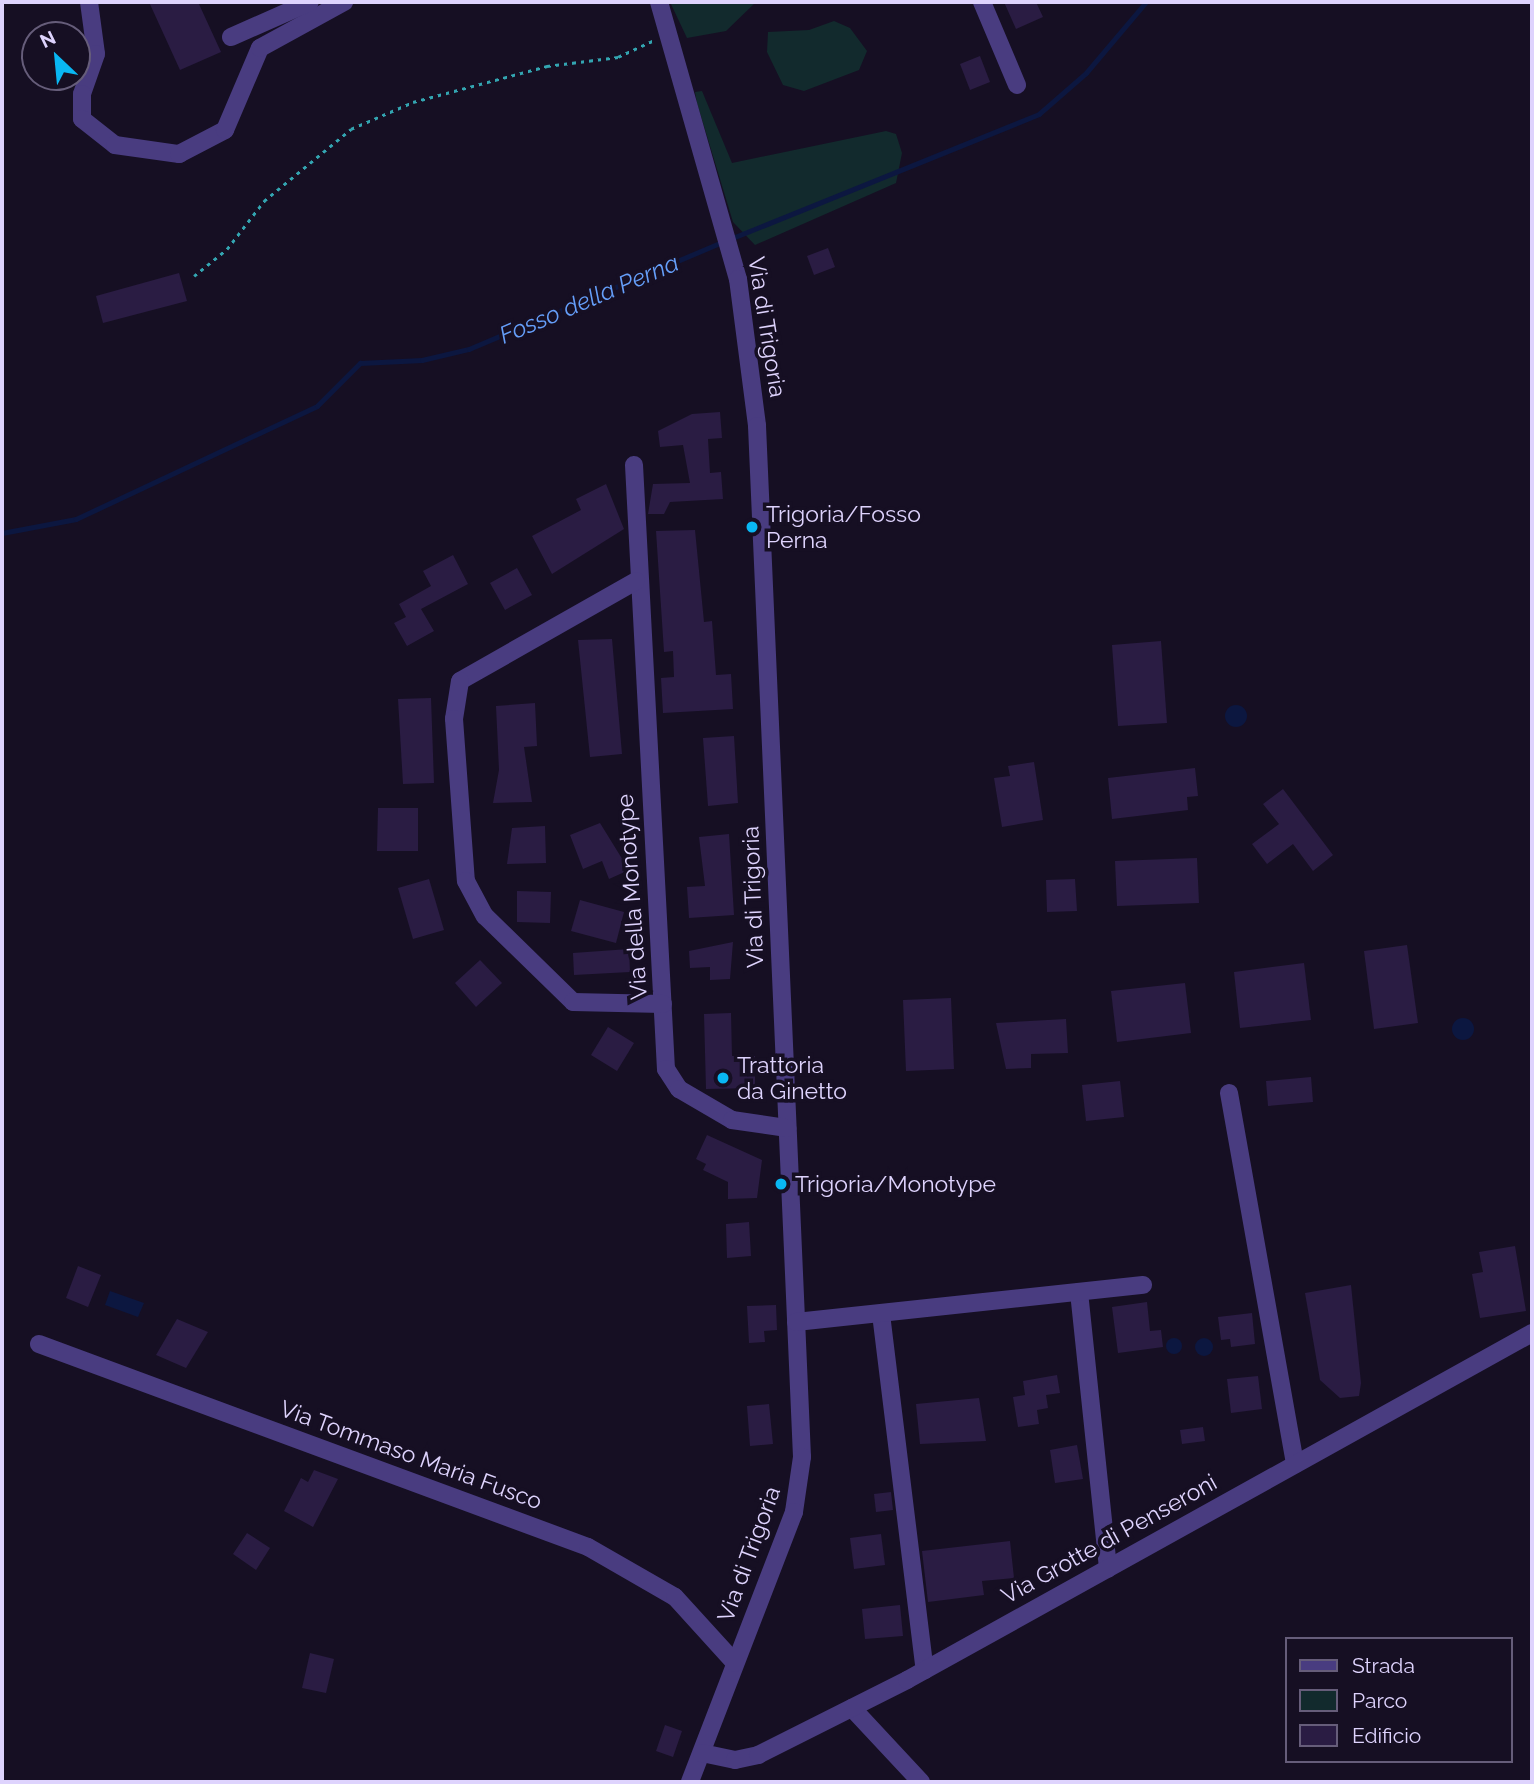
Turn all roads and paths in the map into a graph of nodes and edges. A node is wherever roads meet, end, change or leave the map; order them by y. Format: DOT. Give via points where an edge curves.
graph roads {
  1 [pos="89,2"];
  2 [pos="310,2"];
  3 [pos="344,2"];
  4 [pos="659,2"];
  5 [pos="982,2"];
  6 [pos="666,28"];
  7 [pos="231,37"];
  8 [pos="1017,85"];
  9 [pos="194,276"];
  10 [pos="634,465"];
  11 [pos="636,580"];
  12 [pos="663,1004"];
  13 [pos="1229,1093"];
  14 [pos="787,1128"];
  15 [pos="1143,1285"];
  16 [pos="1079,1292"];
  17 [pos="881,1314"];
  18 [pos="796,1322"];
  19 [pos="1532,1334"];
  20 [pos="39,1343"];
  21 [pos="1295,1464"];
  22 [pos="1108,1568"];
  23 [pos="735,1663"];
  24 [pos="925,1670"];
  25 [pos="852,1708"];
  26 [pos="702,1753"];
  27 [pos="690,1782"];
  28 [pos="921,1782"];
  1 -- 3 [label="street" via="96,54 82,94 82,119 115,145 179,154 225,130 260,48"];
  2 -- 7 [label="street"];
  4 -- 6 [label="street, Via di Trigoria"];
  5 -- 8 [label="street"];
  6 -- 9 [label="path" via="650,44 618,57 547,66 426,99 351,129 264,201 227,249"];
  6 -- 14 [label="street, Via di Trigoria" via="738,279 757,426"];
  10 -- 11 [label="street, Via della Monotype"];
  11 -- 12 [label="street, Via della Monotype"];
  11 -- 12 [label="street" via="460,681 454,719 466,881 485,916 573,1002"];
  12 -- 14 [label="street, Via della Monotype" via="666,1069 676,1087 743,1125"];
  13 -- 21 [label="street"];
  14 -- 18 [label="street, Via di Trigoria"];
  15 -- 16 [label="street"];
  16 -- 17 [label="street"];
  16 -- 22 [label="street"];
  17 -- 18 [label="street"];
  17 -- 24 [label="street"];
  18 -- 23 [label="street, Via di Trigoria" via="800,1490"];
  19 -- 21 [label="street, Via Grotte di Penseroni"];
  20 -- 23 [label="street, Via Tommaso Maria Fusco" via="589,1547 675,1597"];
  21 -- 22 [label="street, Via Grotte di Penseroni"];
  22 -- 24 [label="street, Via Grotte di Penseroni"];
  23 -- 26 [label="street, Via di Trigoria"];
  24 -- 25 [label="street, Via Grotte di Penseroni"];
  25 -- 26 [label="street, Via Grotte di Penseroni" via="751,1757"];
  25 -- 28 [label="street"];
  26 -- 27 [label="street, Via di Trigoria"];
}
